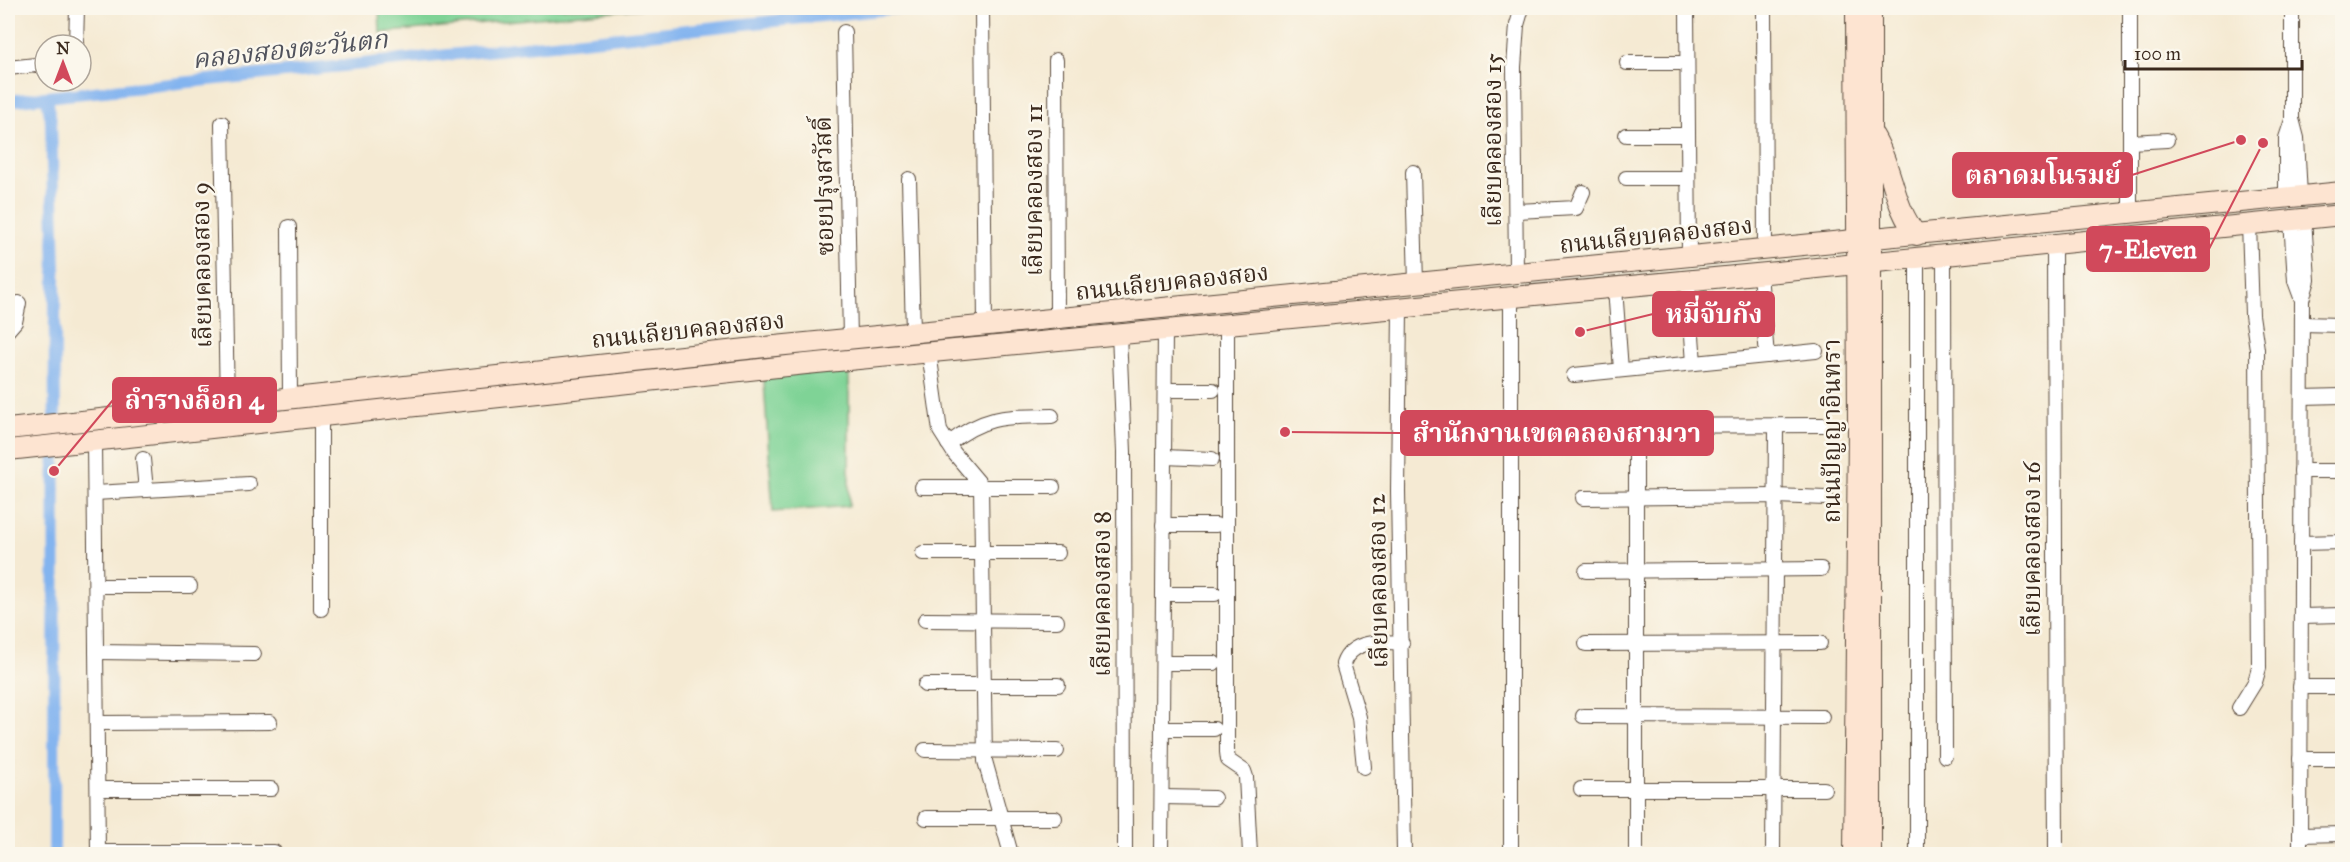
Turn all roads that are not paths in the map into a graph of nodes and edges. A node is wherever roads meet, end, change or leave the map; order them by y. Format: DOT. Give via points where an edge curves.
graph roads {
  1 [pos="77,8"];
  2 [pos="1522,8"];
  3 [pos="1687,8"];
  4 [pos="1764,8"];
  5 [pos="1856,8"];
  6 [pos="1871,8"];
  7 [pos="2130,8"];
  8 [pos="2292,8"];
  9 [pos="982,10"];
  10 [pos="844,32"];
  11 [pos="76,33"];
  12 [pos="1056,60"];
  13 [pos="1627,63"];
  14 [pos="1687,63"];
  15 [pos="33,65"];
  16 [pos="8,68"];
  17 [pos="222,123"];
  18 [pos="1872,133"];
  19 [pos="1626,135"];
  20 [pos="1687,135"];
  21 [pos="2167,140"];
  22 [pos="2130,142"];
  23 [pos="1413,172"];
  24 [pos="1626,178"];
  25 [pos="1688,178"];
  26 [pos="909,179"];
  27 [pos="1583,192"];
  28 [pos="2343,192"];
  29 [pos="2293,197"];
  30 [pos="1516,211"];
  31 [pos="2130,212"];
  32 [pos="2343,215"];
  33 [pos="2297,219"];
  34 [pos="2249,224"];
  35 [pos="289,227"];
  36 [pos="1917,235"];
  37 [pos="1865,241"];
  38 [pos="2054,243"];
  39 [pos="1765,249"];
  40 [pos="1944,254"];
  41 [pos="1917,256"];
  42 [pos="1689,257"];
  43 [pos="1865,262"];
  44 [pos="1516,274"];
  45 [pos="1760,274"];
  46 [pos="1477,278"];
  47 [pos="1688,281"];
  48 [pos="1416,284"];
  49 [pos="1615,288"];
  50 [pos="1511,297"];
  51 [pos="1479,300"];
  52 [pos="19,303"];
  53 [pos="1400,308"];
  54 [pos="1057,319"];
  55 [pos="1227,324"];
  56 [pos="2302,324"];
  57 [pos="2340,325"];
  58 [pos="985,326"];
  59 [pos="8,330"];
  60 [pos="1165,330"];
  61 [pos="914,332"];
  62 [pos="1119,334"];
  63 [pos="850,339"];
  64 [pos="1816,351"];
  65 [pos="929,352"];
  66 [pos="1767,356"];
  67 [pos="1694,363"];
  68 [pos="1621,370"];
  69 [pos="1574,375"];
  70 [pos="1165,390"];
  71 [pos="1213,390"];
  72 [pos="2342,396"];
  73 [pos="2302,397"];
  74 [pos="290,399"];
  75 [pos="227,406"];
  76 [pos="321,416"];
  77 [pos="1052,416"];
  78 [pos="1823,425"];
  79 [pos="1585,426"];
  80 [pos="1776,426"];
  81 [pos="1636,427"];
  82 [pos="8,429"];
  83 [pos="94,441"];
  84 [pos="948,444"];
  85 [pos="8,450"];
  86 [pos="1164,457"];
  87 [pos="143,459"];
  88 [pos="1212,459"];
  89 [pos="2301,471"];
  90 [pos="2343,471"];
  91 [pos="249,484"];
  92 [pos="981,485"];
  93 [pos="922,487"];
  94 [pos="1053,487"];
  95 [pos="146,490"];
  96 [pos="95,493"];
  97 [pos="1776,496"];
  98 [pos="1583,498"];
  99 [pos="1636,498"];
  100 [pos="1826,498"];
  101 [pos="1163,525"];
  102 [pos="1216,525"];
  103 [pos="2343,542"];
  104 [pos="2301,543"];
  105 [pos="983,552"];
  106 [pos="923,553"];
  107 [pos="1058,553"];
  108 [pos="1775,569"];
  109 [pos="1821,569"];
  110 [pos="1636,570"];
  111 [pos="1586,571"];
  112 [pos="96,586"];
  113 [pos="190,586"];
  114 [pos="1163,594"];
  115 [pos="1215,594"];
  116 [pos="321,609"];
  117 [pos="2301,615"];
  118 [pos="2343,615"];
  119 [pos="984,619"];
  120 [pos="925,620"];
  121 [pos="1057,621"];
  122 [pos="1402,643"];
  123 [pos="1636,643"];
  124 [pos="1775,643"];
  125 [pos="1820,643"];
  126 [pos="1586,644"];
  127 [pos="96,652"];
  128 [pos="254,654"];
  129 [pos="1162,663"];
  130 [pos="1214,663"];
  131 [pos="925,685"];
  132 [pos="984,685"];
  133 [pos="1058,685"];
  134 [pos="2300,687"];
  135 [pos="2343,687"];
  136 [pos="2239,708"];
  137 [pos="1774,715"];
  138 [pos="1582,716"];
  139 [pos="1636,716"];
  140 [pos="1822,717"];
  141 [pos="270,722"];
  142 [pos="97,723"];
  143 [pos="1162,729"];
  144 [pos="1214,729"];
  145 [pos="925,750"];
  146 [pos="985,750"];
  147 [pos="1057,751"];
  148 [pos="1945,756"];
  149 [pos="2300,759"];
  150 [pos="2343,759"];
  151 [pos="1364,767"];
  152 [pos="1636,788"];
  153 [pos="98,789"];
  154 [pos="272,789"];
  155 [pos="1581,789"];
  156 [pos="1774,789"];
  157 [pos="1824,789"];
  158 [pos="1162,797"];
  159 [pos="1214,798"];
  160 [pos="926,818"];
  161 [pos="1002,818"];
  162 [pos="1055,818"];
  163 [pos="2343,834"];
  164 [pos="2300,835"];
  165 [pos="274,852"];
  166 [pos="98,853"];
  167 [pos="1011,855"];
  168 [pos="1125,855"];
  169 [pos="1161,855"];
  170 [pos="1251,855"];
  171 [pos="1404,855"];
  172 [pos="1511,855"];
  173 [pos="1636,855"];
  174 [pos="1773,855"];
  175 [pos="1854,855"];
  176 [pos="1872,855"];
  177 [pos="1917,855"];
  178 [pos="2056,855"];
  179 [pos="2300,855"];
  1 -- 11 [label="street"];
  2 -- 30 [label="street, เลียบคลองสอง 15" via="1514,67"];
  3 -- 14 [label="street"];
  4 -- 39 [label="street"];
  5 -- 37 [label="main road, ถนนปัญญาอินทรา"];
  6 -- 18 [label="main road, ถนนปัญญาอินทรา"];
  7 -- 22 [label="street"];
  8 -- 29 [label="street" via="2292,120 2286,138"];
  9 -- 58 [label="street"];
  10 -- 63 [label="street, ซอยปรุงสวัสดิ์"];
  12 -- 54 [label="street, เลียบคลองสอง 11"];
  13 -- 14 [label="street"];
  14 -- 20 [label="street"];
  15 -- 16 [label="street"];
  17 -- 75 [label="street, เลียบคลองสอง 9"];
  18 -- 36 [label="main road" via="1886,155 1901,213"];
  18 -- 37 [label="main road, ถนนปัญญาอินทรา"];
  19 -- 20 [label="street"];
  20 -- 25 [label="street"];
  21 -- 22 [label="street"];
  22 -- 31 [label="street"];
  23 -- 48 [label="street"];
  24 -- 25 [label="street"];
  25 -- 42 [label="street"];
  26 -- 61 [label="street"];
  27 -- 30 [label="street" via="1576,208"];
  28 -- 29 [label="main road, ถนนเลียบคลองสอง"];
  29 -- 31 [label="main road, ถนนเลียบคลองสอง"];
  30 -- 44 [label="street, เลียบคลองสอง 15"];
  31 -- 36 [label="main road, ถนนเลียบคลองสอง"];
  32 -- 33 [label="main road, ถนนเลียบคลองสอง"];
  33 -- 34 [label="main road, ถนนเลียบคลองสอง"];
  33 -- 56 [label="street" via="2308,280 2302,300"];
  34 -- 38 [label="main road, ถนนเลียบคลองสอง"];
  34 -- 136 [label="street" via="2257,349 2259,668"];
  35 -- 74 [label="street"];
  36 -- 37 [label="main road, ถนนเลียบคลองสอง"];
  37 -- 39 [label="main road, ถนนเลียบคลองสอง"];
  37 -- 43 [label="main road, ถนนปัญญาอินทรา"];
  38 -- 40 [label="main road, ถนนเลียบคลองสอง"];
  38 -- 178 [label="street, เลียบคลองสอง 16"];
  39 -- 42 [label="main road, ถนนเลียบคลองสอง"];
  40 -- 41 [label="main road, ถนนเลียบคลองสอง"];
  40 -- 148 [label="street"];
  41 -- 43 [label="main road, ถนนเลียบคลองสอง"];
  41 -- 177 [label="street"];
  42 -- 44 [label="main road, ถนนเลียบคลองสอง"];
  43 -- 45 [label="main road, ถนนเลียบคลองสอง"];
  43 -- 175 [label="main road, ถนนปัญญาอินทรา"];
  43 -- 176 [label="main road, ถนนปัญญาอินทรา"];
  44 -- 46 [label="main road, ถนนเลียบคลองสอง"];
  45 -- 47 [label="main road, ถนนเลียบคลองสอง"];
  45 -- 66 [label="street"];
  46 -- 48 [label="main road, ถนนเลียบคลองสอง"];
  46 -- 51 [label="main road"];
  47 -- 49 [label="main road, ถนนเลียบคลองสอง"];
  47 -- 67 [label="street"];
  48 -- 54 [label="main road, ถนนเลียบคลองสอง"];
  49 -- 50 [label="main road, ถนนเลียบคลองสอง"];
  49 -- 68 [label="street"];
  50 -- 51 [label="main road, ถนนเลียบคลองสอง"];
  50 -- 172 [label="street"];
  51 -- 53 [label="main road, ถนนเลียบคลองสอง"];
  52 -- 59 [label="street" via="15,322"];
  53 -- 55 [label="main road, ถนนเลียบคลองสอง"];
  53 -- 122 [label="street, เลียบคลองสอง 12" via="1398,491"];
  54 -- 58 [label="main road, ถนนเลียบคลองสอง"];
  55 -- 60 [label="main road, ถนนเลียบคลองสอง"];
  55 -- 170 [label="street" via="1227,752 1228,760 1246,777"];
  56 -- 57 [label="street"];
  56 -- 73 [label="street"];
  58 -- 61 [label="main road, ถนนเลียบคลองสอง"];
  60 -- 62 [label="main road, ถนนเลียบคลองสอง"];
  60 -- 70 [label="street"];
  61 -- 63 [label="main road, ถนนเลียบคลองสอง"];
  62 -- 65 [label="main road, ถนนเลียบคลองสอง"];
  62 -- 168 [label="street, เลียบคลองสอง 8" via="1124,452"];
  63 -- 74 [label="main road, ถนนเลียบคลองสอง"];
  64 -- 66 [label="street"];
  65 -- 76 [label="main road, ถนนเลียบคลองสอง"];
  65 -- 84 [label="street" via="940,430"];
  66 -- 67 [label="street"];
  67 -- 68 [label="street"];
  68 -- 69 [label="street"];
  70 -- 71 [label="street"];
  70 -- 86 [label="street"];
  72 -- 73 [label="street"];
  73 -- 89 [label="street"];
  74 -- 75 [label="main road, ถนนเลียบคลองสอง"];
  75 -- 82 [label="main road, ถนนเลียบคลองสอง"];
  76 -- 83 [label="main road, ถนนเลียบคลองสอง"];
  76 -- 116 [label="street"];
  77 -- 84 [label="street" via="995,418 979,423"];
  78 -- 80 [label="street"];
  79 -- 81 [label="street"];
  80 -- 81 [label="street"];
  80 -- 97 [label="street"];
  81 -- 99 [label="street"];
  83 -- 85 [label="main road, ถนนเลียบคลองสอง"];
  83 -- 96 [label="street"];
  84 -- 92 [label="street"];
  86 -- 88 [label="street"];
  86 -- 101 [label="street"];
  87 -- 95 [label="street"];
  89 -- 90 [label="street"];
  89 -- 104 [label="street"];
  91 -- 95 [label="street"];
  92 -- 93 [label="street"];
  92 -- 94 [label="street"];
  92 -- 105 [label="street"];
  95 -- 96 [label="street"];
  96 -- 112 [label="street"];
  97 -- 99 [label="street"];
  97 -- 100 [label="street"];
  97 -- 108 [label="street"];
  98 -- 99 [label="street"];
  99 -- 110 [label="street"];
  101 -- 102 [label="street"];
  101 -- 114 [label="street"];
  103 -- 104 [label="street"];
  104 -- 117 [label="street"];
  105 -- 106 [label="street"];
  105 -- 107 [label="street"];
  105 -- 119 [label="street"];
  108 -- 109 [label="street"];
  108 -- 110 [label="street"];
  108 -- 124 [label="street"];
  110 -- 111 [label="street"];
  110 -- 123 [label="street"];
  112 -- 113 [label="street"];
  112 -- 127 [label="street"];
  114 -- 115 [label="street"];
  114 -- 129 [label="street"];
  117 -- 118 [label="street"];
  117 -- 134 [label="street"];
  119 -- 120 [label="street"];
  119 -- 121 [label="street"];
  119 -- 132 [label="street"];
  122 -- 151 [label="street" via="1377,641 1363,645 1346,657 1343,664 1359,717"];
  122 -- 171 [label="street, เลียบคลองสอง 12"];
  123 -- 124 [label="street"];
  123 -- 126 [label="street"];
  123 -- 139 [label="street"];
  124 -- 125 [label="street"];
  124 -- 137 [label="street"];
  127 -- 128 [label="street"];
  127 -- 142 [label="street"];
  129 -- 130 [label="street"];
  129 -- 143 [label="street"];
  131 -- 132 [label="street"];
  132 -- 133 [label="street"];
  132 -- 146 [label="street"];
  134 -- 135 [label="street"];
  134 -- 149 [label="street"];
  137 -- 139 [label="street"];
  137 -- 140 [label="street"];
  137 -- 156 [label="street"];
  138 -- 139 [label="street"];
  139 -- 152 [label="street"];
  141 -- 142 [label="street"];
  142 -- 153 [label="street"];
  143 -- 144 [label="street"];
  143 -- 158 [label="street"];
  145 -- 146 [label="street"];
  146 -- 147 [label="street"];
  146 -- 161 [label="street"];
  149 -- 150 [label="street"];
  149 -- 164 [label="street"];
  152 -- 155 [label="street"];
  152 -- 156 [label="street"];
  152 -- 173 [label="street"];
  153 -- 154 [label="street"];
  153 -- 166 [label="street"];
  156 -- 157 [label="street"];
  156 -- 174 [label="street"];
  158 -- 159 [label="street"];
  158 -- 169 [label="street"];
  160 -- 161 [label="street"];
  161 -- 162 [label="street"];
  161 -- 167 [label="street"];
  163 -- 164 [label="street"];
  164 -- 179 [label="street"];
  165 -- 166 [label="street"];
}
